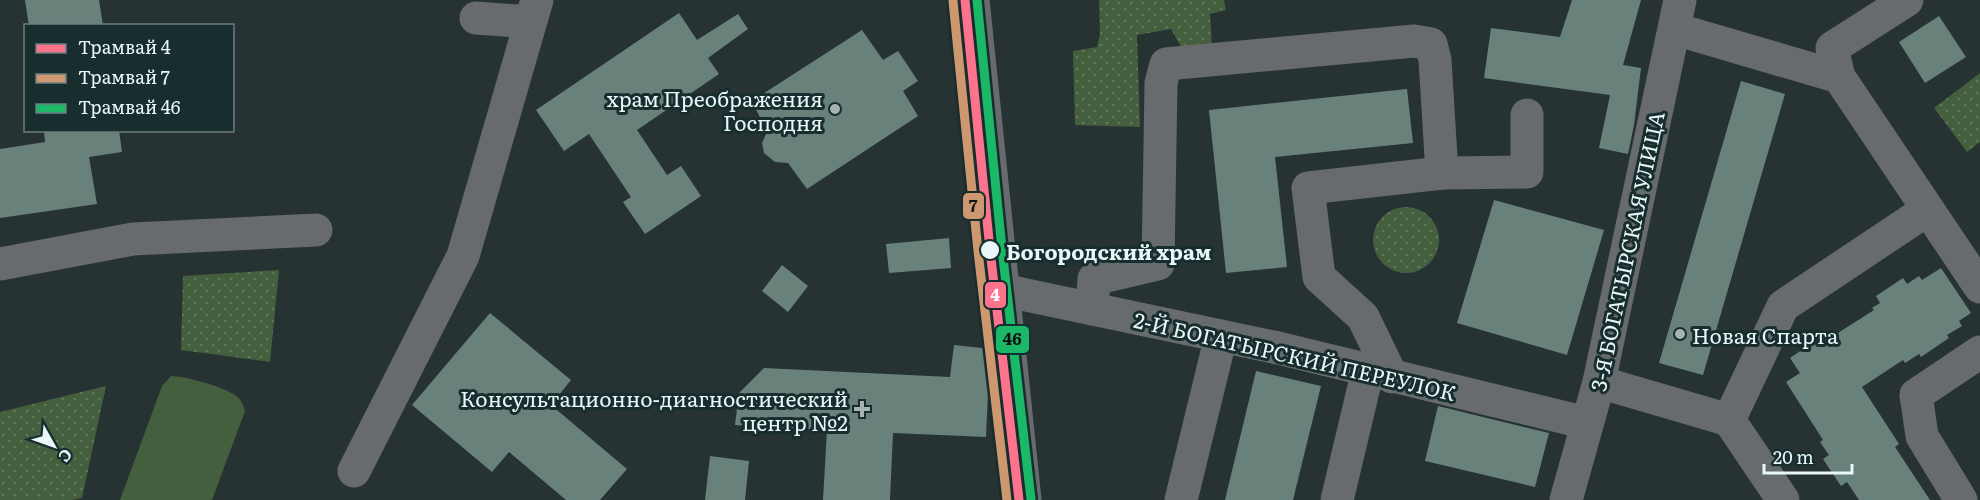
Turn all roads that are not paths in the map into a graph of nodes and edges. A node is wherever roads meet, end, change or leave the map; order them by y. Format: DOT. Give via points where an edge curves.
graph roads {
  1 [pos="973,0"];
  2 [pos="1907,0"];
  3 [pos="534,9"];
  4 [pos="1677,14"];
  5 [pos="476,18"];
  6 [pos="1839,77"];
  7 [pos="1527,115"];
  8 [pos="1442,174"];
  9 [pos="1926,210"];
  10 [pos="316,230"];
  11 [pos="0,264"];
  12 [pos="1980,287"];
  13 [pos="1002,290"];
  14 [pos="1092,309"];
  15 [pos="1221,336"];
  16 [pos="1980,352"];
  17 [pos="1380,373"];
  18 [pos="1599,382"];
  19 [pos="1729,420"];
  20 [pos="1587,423"];
  21 [pos="354,471"];
  22 [pos="1025,500"];
  23 [pos="1181,500"];
  24 [pos="1337,500"];
  25 [pos="1566,500"];
  26 [pos="1783,500"];
  27 [pos="1961,500"];
  1 -- 13 [label="street"];
  2 -- 6 [label="street" via="1832,48"];
  3 -- 5 [label="street" via="516,21"];
  3 -- 21 [label="street" via="463,256"];
  4 -- 6 [label="street"];
  4 -- 18 [label="street, 3-Я БОГАТЫРСКАЯ УЛИЦА"];
  6 -- 9 [label="street"];
  7 -- 8 [label="street" via="1527,172"];
  8 -- 14 [label="street" via="1431,44 1414,42 1166,64 1161,83 1158,264 1094,279"];
  8 -- 17 [label="street" via="1308,188 1319,277 1363,317"];
  9 -- 12 [label="street"];
  9 -- 19 [label="street" via="1783,306"];
  10 -- 11 [label="street" via="133,239"];
  13 -- 14 [label="street, 2-Й БОГАТЫРСКИЙ ПЕРЕУЛОК"];
  13 -- 22 [label="street"];
  14 -- 15 [label="street, 2-Й БОГАТЫРСКИЙ ПЕРЕУЛОК"];
  15 -- 17 [label="street, 2-Й БОГАТЫРСКИЙ ПЕРЕУЛОК"];
  15 -- 23 [label="street"];
  16 -- 27 [label="street" via="1916,395 1922,436"];
  17 -- 20 [label="street, 2-Й БОГАТЫРСКИЙ ПЕРЕУЛОК"];
  17 -- 24 [label="street"];
  18 -- 19 [label="street"];
  18 -- 20 [label="street, 3-Я БОГАТЫРСКАЯ УЛИЦА"];
  19 -- 26 [label="street"];
  20 -- 25 [label="street, 3-Я БОГАТЫРСКАЯ УЛИЦА"];
}
